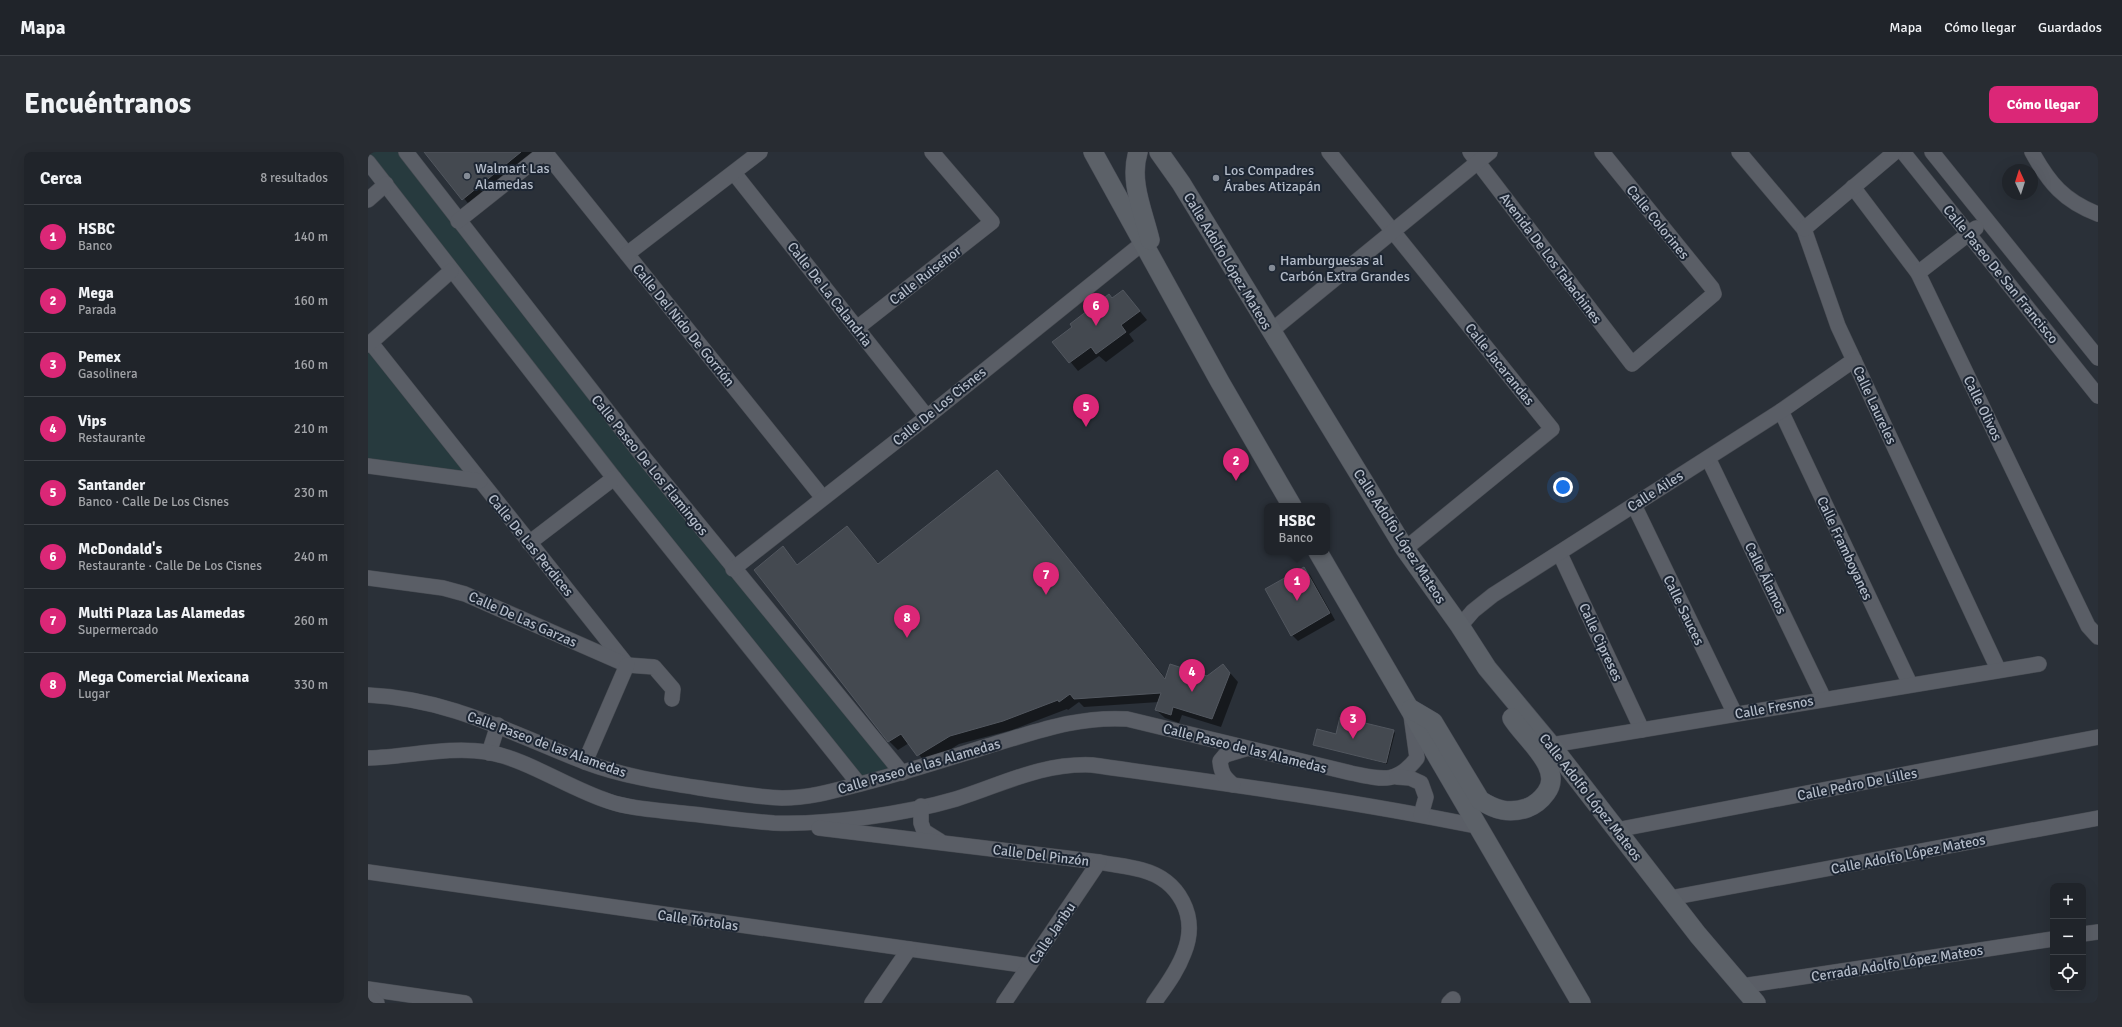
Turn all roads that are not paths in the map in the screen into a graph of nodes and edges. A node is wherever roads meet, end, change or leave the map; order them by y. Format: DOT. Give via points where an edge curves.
graph roads {
  1 [pos="406,152"];
  2 [pos="545,152"];
  3 [pos="760,152"];
  4 [pos="932,152"];
  5 [pos="1093,152"];
  6 [pos="1138,152"];
  7 [pos="1159,152"];
  8 [pos="1329,152"];
  9 [pos="1490,152"];
  10 [pos="1602,152"];
  11 [pos="1739,152"];
  12 [pos="1895,152"];
  13 [pos="1903,152"];
  14 [pos="1932,152"];
  15 [pos="2035,153"];
  16 [pos="1474,157"];
  17 [pos="368,162"];
  18 [pos="734,172"];
  19 [pos="386,184"];
  20 [pos="1853,187"];
  21 [pos="368,200"];
  22 [pos="2098,214"];
  23 [pos="1986,220"];
  24 [pos="458,221"];
  25 [pos="1804,229"];
  26 [pos="1394,230"];
  27 [pos="1969,234"];
  28 [pos="1144,242"];
  29 [pos="627,254"];
  30 [pos="1158,266"];
  31 [pos="451,271"];
  32 [pos="1918,273"];
  33 [pos="857,328"];
  34 [pos="1271,331"];
  35 [pos="369,344"];
  36 [pos="2098,358"];
  37 [pos="1854,360"];
  38 [pos="1632,364"];
  39 [pos="2098,396"];
  40 [pos="1781,411"];
  41 [pos="927,417"];
  42 [pos="1708,458"];
  43 [pos="368,466"];
  44 [pos="614,478"];
  45 [pos="480,481"];
  46 [pos="823,498"];
  47 [pos="1290,503"];
  48 [pos="1634,505"];
  49 [pos="530,543"];
  50 [pos="1405,549"];
  51 [pos="1560,554"];
  52 [pos="1320,555"];
  53 [pos="733,569"];
  54 [pos="368,578"];
  55 [pos="1460,626"];
  56 [pos="2098,637"];
  57 [pos="2039,664"];
  58 [pos="626,665"];
  59 [pos="1487,668"];
  60 [pos="1998,669"];
  61 [pos="1910,684"];
  62 [pos="368,695"];
  63 [pos="672,699"];
  64 [pos="1824,699"];
  65 [pos="1410,708"];
  66 [pos="1735,714"];
  67 [pos="498,725"];
  68 [pos="1642,730"];
  69 [pos="2098,738"];
  70 [pos="1551,745"];
  71 [pos="1246,749"];
  72 [pos="489,753"];
  73 [pos="368,758"];
  74 [pos="585,762"];
  75 [pos="902,773"];
  76 [pos="1398,777"];
  77 [pos="859,784"];
  78 [pos="1233,785"];
  79 [pos="920,806"];
  80 [pos="1422,815"];
  81 [pos="2098,818"];
  82 [pos="775,823"];
  83 [pos="1476,826"];
  84 [pos="1616,830"];
  85 [pos="945,842"];
  86 [pos="1099,862"];
  87 [pos="368,872"];
  88 [pos="1670,898"];
  89 [pos="2098,932"];
  90 [pos="2086,934"];
  91 [pos="2050,939"];
  92 [pos="909,949"];
  93 [pos="1029,966"];
  94 [pos="1742,986"];
  95 [pos="368,990"];
  96 [pos="368,994"];
  97 [pos="377,1003"];
  98 [pos="465,1003"];
  99 [pos="872,1003"];
  100 [pos="1004,1003"];
  101 [pos="1154,1003"];
  102 [pos="1581,1003"];
  103 [pos="1756,1003"];
  1 -- 24 [label="street, Calle Paseo De Los Flamingos"];
  2 -- 24 [label="street"];
  2 -- 29 [label="street, Calle Del Nido De Gorrión"];
  3 -- 18 [label="street"];
  4 -- 33 [label="street, Calle Ruiseñor" via="992,222"];
  5 -- 28 [label="main road"];
  6 -- 30 [label="main road" via="1134,165 1135,182"];
  7 -- 34 [label="main road, Calle Adolfo López Mateos" via="1181,183"];
  8 -- 26 [label="street, Calle Jacarandas"];
  9 -- 16 [label="street"];
  10 -- 38 [label="street, Calle Colorines" via="1712,288 1714,294"];
  11 -- 25 [label="street, Calle Laureles"];
  12 -- 20 [label="street"];
  13 -- 27 [label="street, Calle Paseo De San Francisco"];
  14 -- 23 [label="street, Calle Paseo De San Francisco"];
  15 -- 22 [label="street" via="2048,180 2067,197"];
  16 -- 26 [label="street"];
  16 -- 38 [label="street, Avenida De Los Tabachines"];
  17 -- 19 [label="street"];
  18 -- 29 [label="street"];
  18 -- 33 [label="street, Calle De La Calandria"];
  19 -- 21 [label="street"];
  19 -- 31 [label="street"];
  20 -- 25 [label="street"];
  20 -- 32 [label="street, Calle Olivos"];
  23 -- 27 [label="street"];
  23 -- 36 [label="street, Calle Paseo De San Francisco"];
  24 -- 53 [label="street, Calle Paseo De Los Flamingos"];
  25 -- 37 [label="street, Calle Laureles" via="1838,326"];
  26 -- 34 [label="street"];
  26 -- 50 [label="street, Calle Jacarandas" via="1552,429"];
  27 -- 32 [label="street"];
  27 -- 39 [label="street, Calle Paseo De San Francisco"];
  28 -- 30 [label="main road"];
  28 -- 41 [label="street, Calle De Los Cisnes"];
  29 -- 46 [label="street, Calle Del Nido De Gorrión"];
  30 -- 47 [label="main road" via="1220,382"];
  31 -- 35 [label="street"];
  31 -- 44 [label="street"];
  32 -- 56 [label="street, Calle Olivos" via="2088,626"];
  33 -- 41 [label="street, Calle De La Calandria"];
  34 -- 50 [label="main road, Calle Adolfo López Mateos"];
  35 -- 45 [label="street, Calle De Las Perdices"];
  37 -- 40 [label="street, Calle Ailes"];
  37 -- 60 [label="street, Calle Laureles"];
  40 -- 42 [label="street, Calle Ailes"];
  40 -- 61 [label="street, Calle Framboyanes"];
  41 -- 46 [label="street, Calle De Los Cisnes"];
  42 -- 48 [label="street, Calle Ailes"];
  42 -- 64 [label="street, Calle Álamos"];
  43 -- 45 [label="street"];
  44 -- 49 [label="street"];
  44 -- 77 [label="street"];
  45 -- 49 [label="street, Calle De Las Perdices"];
  46 -- 53 [label="street, Calle De Los Cisnes"];
  48 -- 51 [label="street, Calle Ailes"];
  48 -- 66 [label="street, Calle Sauces"];
  49 -- 58 [label="street, Calle De Las Perdices"];
  50 -- 55 [label="main road, Calle Adolfo López Mateos"];
  51 -- 55 [label="street, Calle Ailes" via="1493,595"];
  51 -- 68 [label="street, Calle Cipreses"];
  52 -- 65 [label="main road"];
  53 -- 75 [label="street, Calle Paseo De Los Flamingos"];
  54 -- 58 [label="street, Calle De Las Garzas" via="443,588 465,594"];
  55 -- 59 [label="main road, Calle Adolfo López Mateos"];
  57 -- 60 [label="street, Calle Fresnos"];
  58 -- 63 [label="street, Calle De Las Garzas" via="654,667 673,689"];
  58 -- 74 [label="street"];
  59 -- 65 [label="main road" via="1513,720 1548,764 1552,777 1551,787 1541,800 1528,808 1506,812 1480,800 1433,722"];
  59 -- 70 [label="main road, Calle Adolfo López Mateos"];
  60 -- 61 [label="street, Calle Fresnos"];
  61 -- 64 [label="street, Calle Fresnos"];
  62 -- 67 [label="street, Calle Paseo de las Alamedas" via="430,702"];
  64 -- 66 [label="street, Calle Fresnos"];
  65 -- 76 [label="street" via="1417,758 1409,769"];
  65 -- 83 [label="main road"];
  66 -- 68 [label="street, Calle Fresnos"];
  67 -- 72 [label="street"];
  67 -- 74 [label="street, Calle Paseo de las Alamedas"];
  68 -- 70 [label="street, Calle Fresnos"];
  69 -- 84 [label="street, Calle Pedro De Lilles"];
  70 -- 84 [label="main road, Calle Adolfo López Mateos"];
  71 -- 75 [label="street, Calle Paseo de las Alamedas" via="1127,720 1102,718 1057,725"];
  71 -- 76 [label="street, Calle Paseo de las Alamedas" via="1377,779"];
  71 -- 78 [label="street" via="1229,753 1220,761 1220,770"];
  72 -- 73 [label="street, Calle Paseo de las Alamedas" via="462,749"];
  72 -- 82 [label="street, Calle Paseo de las Alamedas" via="610,802 638,808"];
  74 -- 77 [label="street, Calle Paseo de las Alamedas" via="654,781 754,796 814,796"];
  75 -- 77 [label="street, Calle Paseo de las Alamedas"];
  76 -- 80 [label="street, Calle Paseo de las Alamedas" via="1410,778 1421,783 1426,797"];
  78 -- 79 [label="street, Calle Paseo de las Alamedas" via="1072,764 1028,773 973,793"];
  78 -- 80 [label="street, Calle Paseo de las Alamedas"];
  79 -- 82 [label="street, Calle Paseo de las Alamedas" via="849,818"];
  79 -- 85 [label="street" via="924,831 931,837"];
  80 -- 83 [label="street, Calle Paseo de las Alamedas"];
  81 -- 88 [label="street, Calle Adolfo López Mateos"];
  82 -- 85 [label="street, Calle Del Pinzón"];
  83 -- 102 [label="main road"];
  84 -- 88 [label="main road, Calle Adolfo López Mateos"];
  85 -- 86 [label="street, Calle Del Pinzón"];
  86 -- 93 [label="street, Calle Jaribu"];
  86 -- 101 [label="street, Calle Del Pinzón" via="1142,870 1162,879 1176,889 1186,908 1189,929 1185,952 1175,973"];
  87 -- 92 [label="street, Calle Tórtolas"];
  88 -- 94 [label="main road, Calle Adolfo López Mateos"];
  89 -- 90 [label="street"];
  91 -- 94 [label="street, Cerrada Adolfo López Mateos"];
  92 -- 93 [label="street, Calle Tórtolas"];
  92 -- 99 [label="street"];
  93 -- 100 [label="street, Calle Jaribu"];
  94 -- 103 [label="main road, Calle Adolfo López Mateos"];
  95 -- 98 [label="street"];
  96 -- 97 [label="street"];
}
